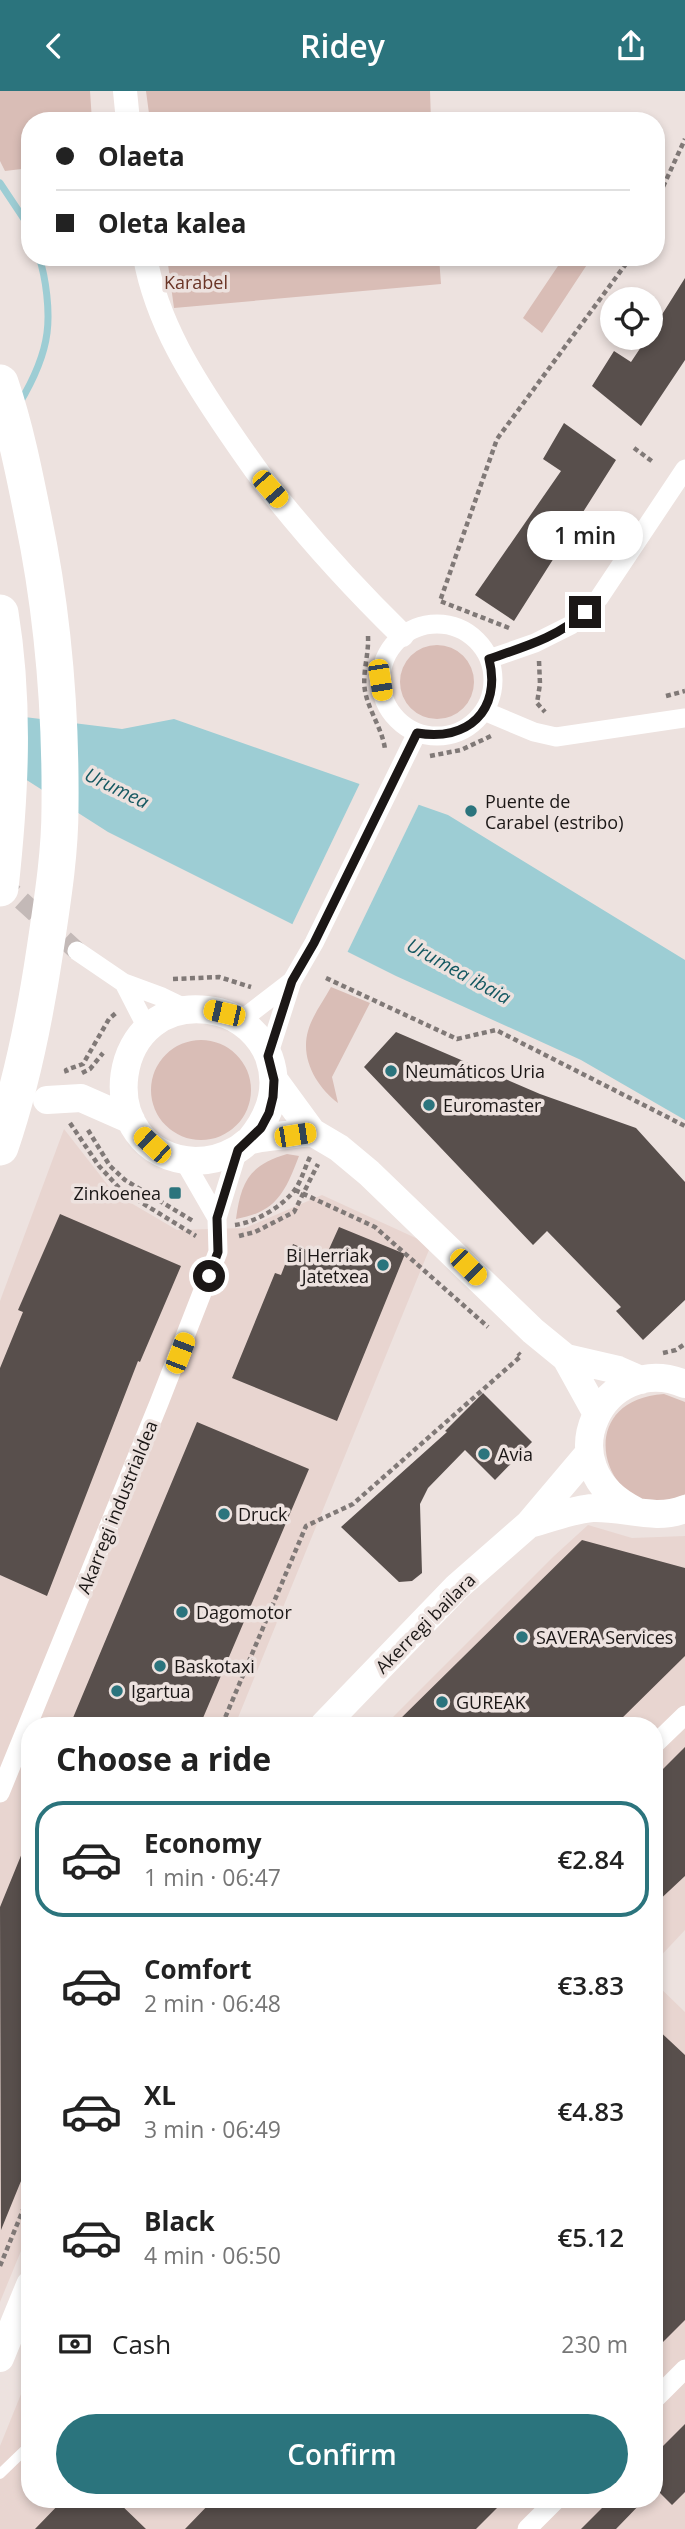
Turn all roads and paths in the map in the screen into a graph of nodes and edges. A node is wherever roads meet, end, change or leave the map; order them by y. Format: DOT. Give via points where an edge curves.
graph roads {
  1 [pos="125,91"];
  2 [pos="127,112"];
  3 [pos="685,139"];
  4 [pos="665,182"];
  5 [pos="148,266"];
  6 [pos="624,266"];
  7 [pos="0,383"];
  8 [pos="634,448"];
  9 [pos="653,462"];
  10 [pos="685,469"];
  11 [pos="0,613"];
  12 [pos="515,631"];
  13 [pos="402,635"];
  14 [pos="535,643"];
  15 [pos="489,659"];
  16 [pos="484,711"];
  17 [pos="548,715"];
  18 [pos="685,718"];
  19 [pos="417,733"];
  20 [pos="500,737"];
  21 [pos="424,759"];
  22 [pos="0,888"];
  23 [pos="77,951"];
  24 [pos="326,978"];
  25 [pos="162,981"];
  26 [pos="292,981"];
  27 [pos="124,983"];
  28 [pos="251,987"];
  29 [pos="189,1010"];
  30 [pos="240,1021"];
  31 [pos="145,1031"];
  32 [pos="126,1064"];
  33 [pos="271,1068"];
  34 [pos="81,1098"];
  35 [pos="47,1100"];
  36 [pos="131,1120"];
  37 [pos="685,1126"];
  38 [pos="86,1128"];
  39 [pos="311,1144"];
  40 [pos="244,1145"];
  41 [pos="0,1147"];
  42 [pos="183,1159"];
  43 [pos="295,1190"];
  44 [pos="217,1223"];
  45 [pos="489,1328"];
  46 [pos="510,1347"];
  47 [pos="566,1358"];
  48 [pos="685,1360"];
  49 [pos="662,1380"];
  50 [pos="597,1414"];
  51 [pos="589,1453"];
  52 [pos="636,1511"];
  53 [pos="681,1513"];
  54 [pos="529,1524"];
  55 [pos="685,1715"];
  56 [pos="31,1717"];
  57 [pos="225,1717"];
  58 [pos="332,1717"];
  59 [pos="663,1736"];
  60 [pos="21,1741"];
  61 [pos="0,1793"];
  62 [pos="21,2215"];
  63 [pos="0,2266"];
  64 [pos="21,2307"];
  65 [pos="0,2358"];
  66 [pos="685,2369"];
  67 [pos="663,2391"];
  68 [pos="21,2454"];
  69 [pos="0,2474"];
  70 [pos="547,2508"];
  71 [pos="527,2529"];
  1 -- 2 [label="street"];
  3 -- 4 [label="path"];
  5 -- 13 [label="street" via="164,321 215,410 270,489"];
  6 -- 12 [label="path" via="497,439 440,601"];
  7 -- 41 [label="highway" via="23,467 50,617 61,810 31,1034 18,1095"];
  8 -- 9 [label="path"];
  10 -- 14 [label="street" via="599,598 571,625"];
  11 -- 22 [label="highway" via="10,722"];
  13 -- 15 [label="street" via="429,624 459,628 482,646"];
  13 -- 19 [label="street" via="390,648 380,680 390,712"];
  14 -- 15 [label="street"];
  14 -- 17 [label="path" via="540,684 537,703"];
  15 -- 16 [label="street" via="493,686"];
  16 -- 18 [label="street" via="556,737"];
  16 -- 19 [label="street" via="471,725 454,733"];
  19 -- 26 [label="street"];
  20 -- 21 [label="path" via="488,736 461,750"];
  23 -- 27 [label="street"];
  24 -- 37 [label="path" via="457,1039 496,1030"];
  25 -- 28 [label="path" via="219,978"];
  26 -- 30 [label="street"];
  26 -- 33 [label="street"];
  27 -- 29 [label="street"];
  27 -- 31 [label="street"];
  29 -- 30 [label="main road" via="206,1009"];
  29 -- 31 [label="main road" via="158,1020"];
  30 -- 33 [label="main road" via="257,1036"];
  31 -- 32 [label="main road"];
  32 -- 34 [label="main road"];
  32 -- 36 [label="main road" via="123,1092"];
  33 -- 39 [label="main road"];
  33 -- 40 [label="main road" via="269,1113"];
  34 -- 35 [label="main road"];
  34 -- 36 [label="main road"];
  36 -- 42 [label="main road" via="152,1145"];
  38 -- 44 [label="path" via="125,1180"];
  39 -- 40 [label="main road"];
  39 -- 43 [label="path"];
  39 -- 47 [label="main road" via="339,1148 369,1173"];
  40 -- 42 [label="main road" via="228,1155"];
  40 -- 44 [label="street"];
  42 -- 44 [label="street"];
  43 -- 44 [label="path" via="268,1214 251,1222"];
  43 -- 45 [label="path" via="375,1227"];
  44 -- 56 [label="street, Akarregi industrialdea" via="218,1252"];
  46 -- 57 [label="path" via="521,1356 353,1504 306,1526"];
  47 -- 49 [label="main road"];
  47 -- 50 [label="main road"];
  48 -- 49 [label="main road"];
  49 -- 50 [label="main road" via="623,1387"];
  50 -- 51 [label="main road"];
  51 -- 52 [label="main road" via="603,1489"];
  51 -- 54 [label="main road, Akerregi bailara"];
  52 -- 53 [label="main road"];
  52 -- 54 [label="main road" via="592,1508"];
  54 -- 58 [label="main road, Akerregi bailara" via="457,1587"];
  55 -- 59 [label="street"];
  60 -- 61 [label="street, Akarregi industrialdea"];
  62 -- 63 [label="path"];
  64 -- 65 [label="main road"];
  66 -- 67 [label="street"];
  68 -- 69 [label="lane"];
  70 -- 71 [label="street"];
}
